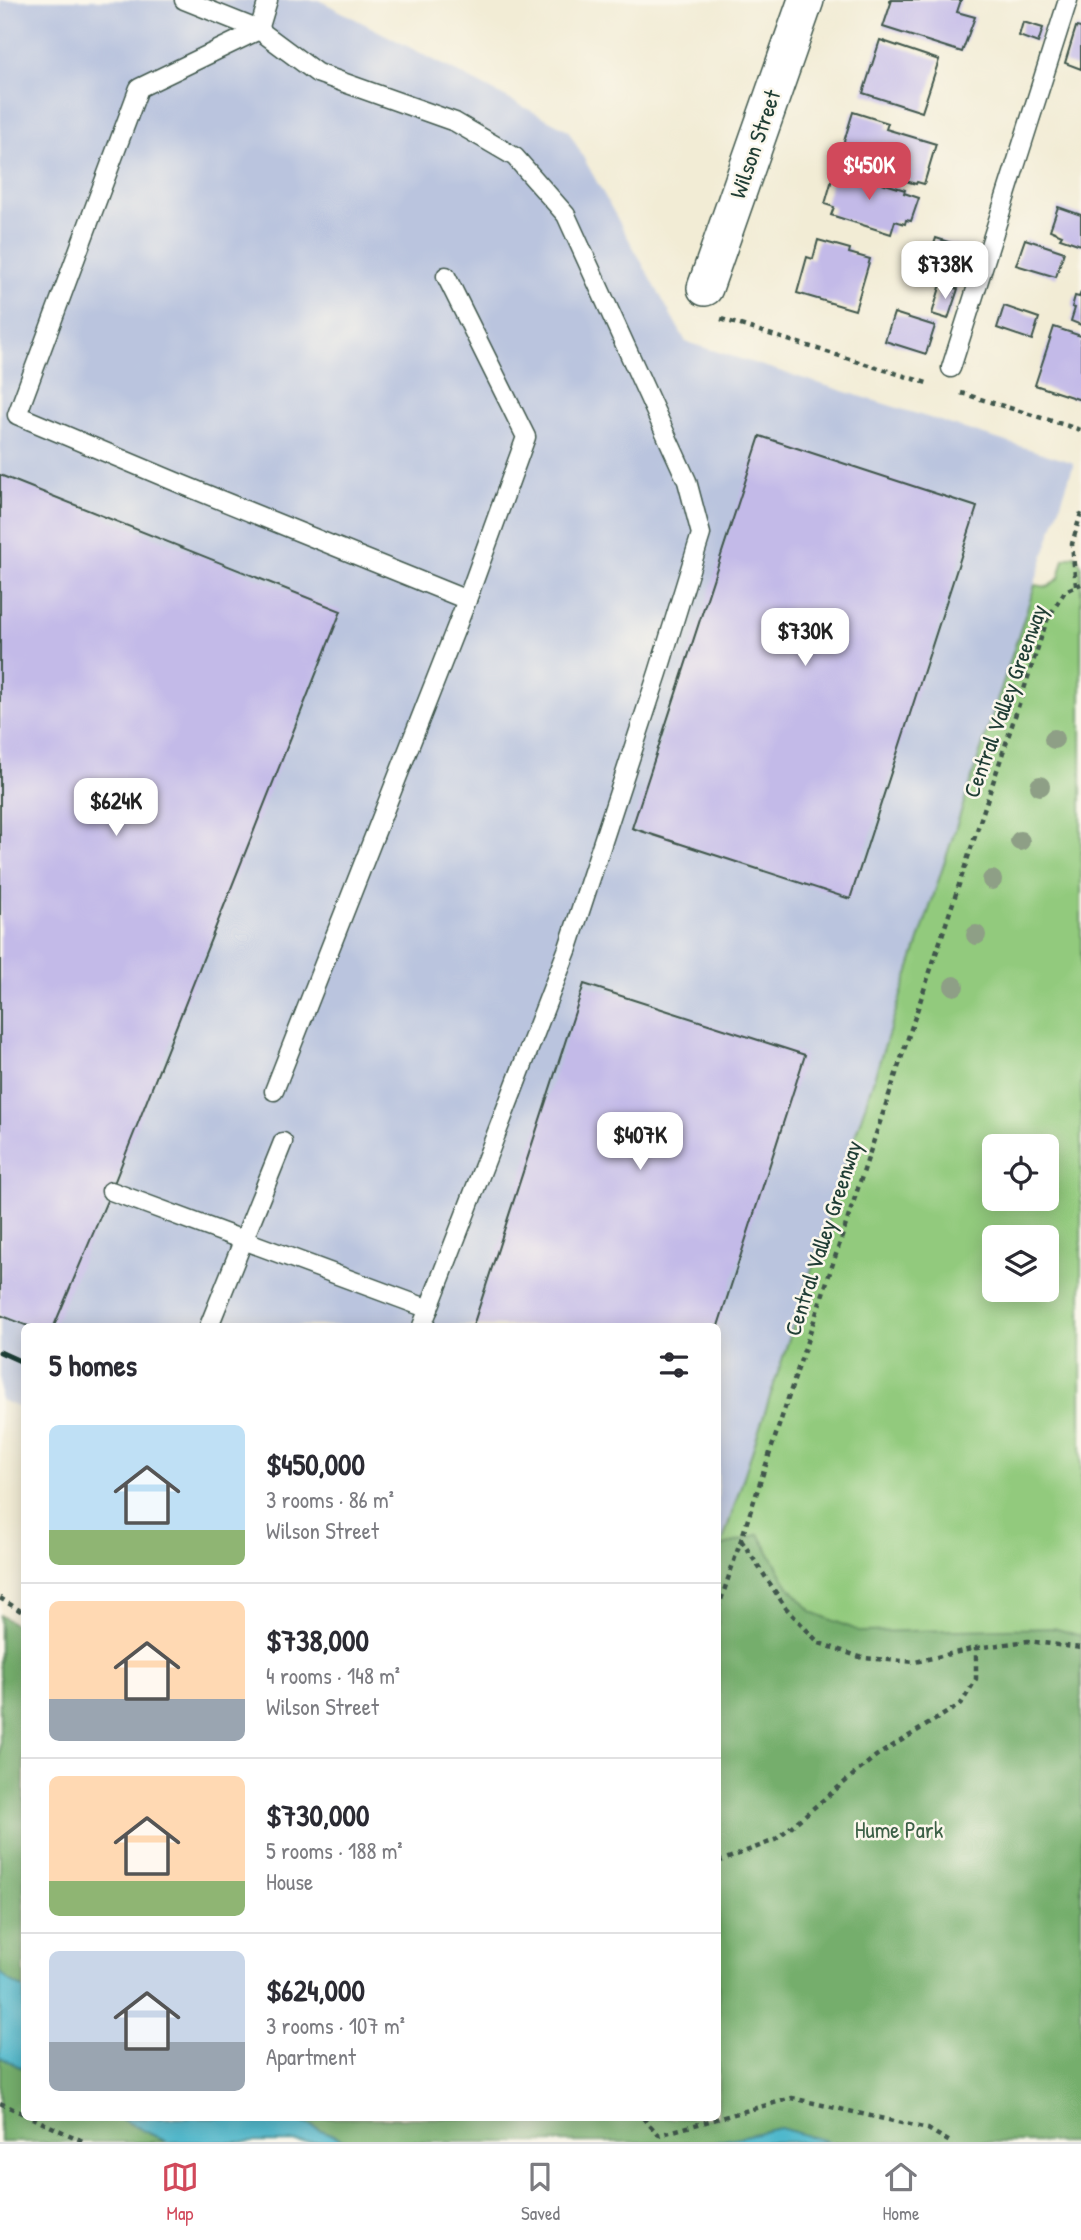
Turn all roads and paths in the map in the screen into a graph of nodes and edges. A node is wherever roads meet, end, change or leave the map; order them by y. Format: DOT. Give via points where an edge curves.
graph roads {
  1 [pos="184,0"];
  2 [pos="268,0"];
  3 [pos="806,0"];
  4 [pos="1068,0"];
  5 [pos="259,30"];
  6 [pos="446,276"];
  7 [pos="705,288"];
  8 [pos="951,368"];
  9 [pos="932,384"];
  10 [pos="957,392"];
  11 [pos="1081,430"];
  12 [pos="1081,513"];
  13 [pos="1079,585"];
  14 [pos="467,600"];
  15 [pos="274,1091"];
  16 [pos="283,1142"];
  17 [pos="111,1191"];
  18 [pos="244,1240"];
  19 [pos="429,1309"];
  20 [pos="210,1323"];
  21 [pos="423,1323"];
  22 [pos="741,1539"];
  23 [pos="0,1598"];
  24 [pos="721,1600"];
  25 [pos="21,1611"];
  26 [pos="976,1648"];
  27 [pos="1081,1648"];
  28 [pos="721,1861"];
  29 [pos="0,2103"];
  30 [pos="21,2113"];
  31 [pos="721,2118"];
  32 [pos="39,2121"];
  33 [pos="646,2121"];
  34 [pos="709,2121"];
  35 [pos="85,2142"];
  36 [pos="950,2142"];
  1 -- 5 [label="lane"];
  2 -- 5 [label="lane"];
  3 -- 7 [label="street, Wilson Street"];
  4 -- 8 [label="lane"];
  5 -- 14 [label="lane" via="139,88 17,415"];
  5 -- 19 [label="lane" via="317,73 455,122 515,157 566,215 687,481 701,534 568,948"];
  6 -- 14 [label="lane" via="526,437"];
  7 -- 9 [label="path" via="698,312"];
  10 -- 11 [label="path"];
  12 -- 13 [label="path" via="1072,544"];
  13 -- 22 [label="path, Central Valley Greenway" via="1065,591 1047,620"];
  14 -- 15 [label="lane"];
  16 -- 18 [label="lane"];
  17 -- 18 [label="lane"];
  18 -- 19 [label="lane"];
  18 -- 20 [label="lane"];
  19 -- 21 [label="lane"];
  22 -- 24 [label="path, Central Valley Greenway"];
  22 -- 26 [label="path" via="786,1608 819,1643 863,1658 915,1662"];
  23 -- 25 [label="path"];
  26 -- 27 [label="path" via="1028,1641"];
  26 -- 28 [label="path" via="976,1679 961,1704 876,1756 775,1840"];
  29 -- 30 [label="path"];
  31 -- 36 [label="path" via="792,2098 928,2129"];
  32 -- 35 [label="path"];
  33 -- 34 [label="path" via="659,2135"];
}
